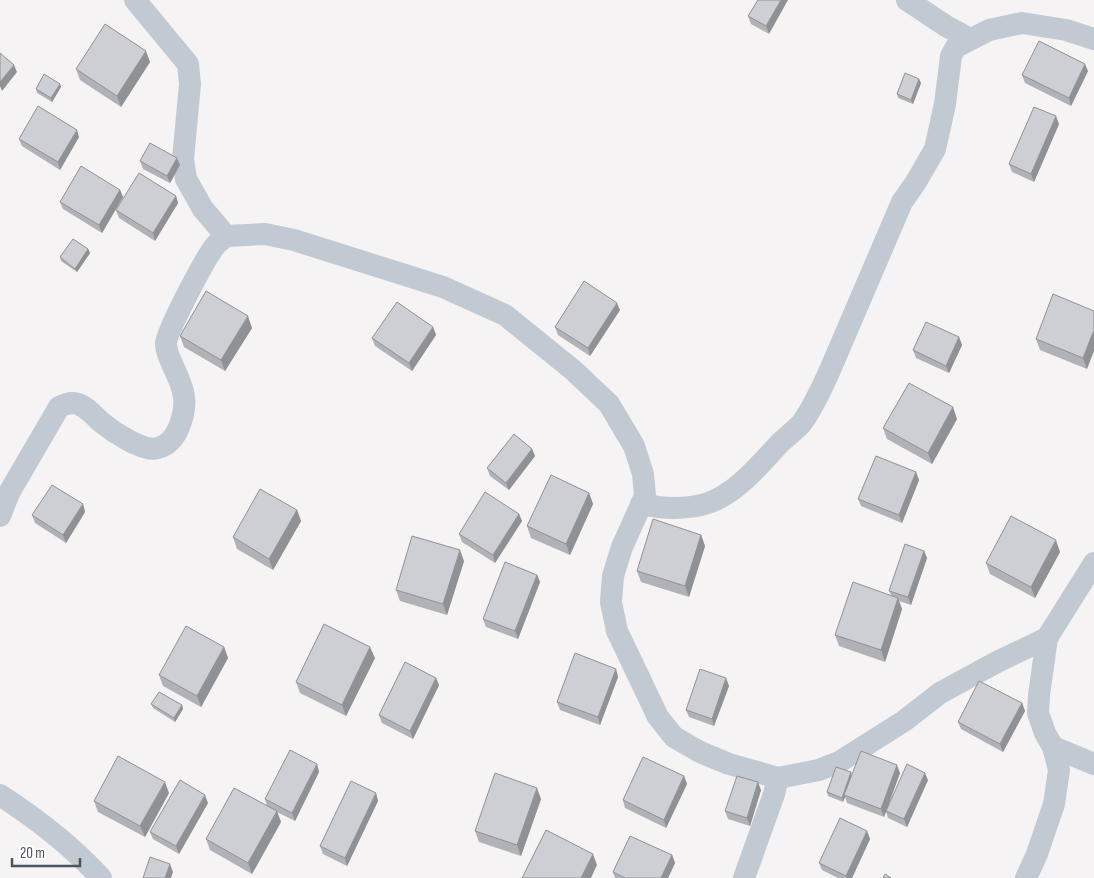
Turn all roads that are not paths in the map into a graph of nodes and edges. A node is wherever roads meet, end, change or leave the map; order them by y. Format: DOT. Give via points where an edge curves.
graph roads {
  1 [pos="135,0"];
  2 [pos="907,0"];
  3 [pos="970,39"];
  4 [pos="1094,39"];
  5 [pos="226,236"];
  6 [pos="641,504"];
  7 [pos="0,516"];
  8 [pos="1094,563"];
  9 [pos="1047,638"];
  10 [pos="1053,748"];
  11 [pos="1094,764"];
  12 [pos="778,778"];
  13 [pos="0,795"];
  14 [pos="101,878"];
  15 [pos="744,878"];
  16 [pos="1026,878"];
  1 -- 5 [label="street" via="188,64 190,84 183,159 186,179 203,209"];
  2 -- 3 [label="street"];
  3 -- 4 [label="street" via="989,30 1022,23 1066,30"];
  3 -- 6 [label="street" via="956,47 951,56 935,149 902,202 820,394 801,424 743,481 707,504 685,509"];
  5 -- 6 [label="street" via="265,234 294,240 443,287 505,315 609,404 634,446 643,474 645,496"];
  5 -- 7 [label="street" via="215,246 168,334 168,356 185,398 183,418 176,435 156,449 139,446 78,404 59,406 9,493"];
  6 -- 12 [label="street" via="613,576 611,602 617,631 649,700 674,737 729,764"];
  8 -- 9 [label="street"];
  9 -- 10 [label="street" via="1038,713"];
  9 -- 12 [label="street" via="940,693 904,722 839,762 819,770"];
  10 -- 11 [label="street"];
  10 -- 16 [label="street" via="1059,770 1054,804"];
  12 -- 15 [label="street"];
  13 -- 14 [label="street" via="54,834"];
}
